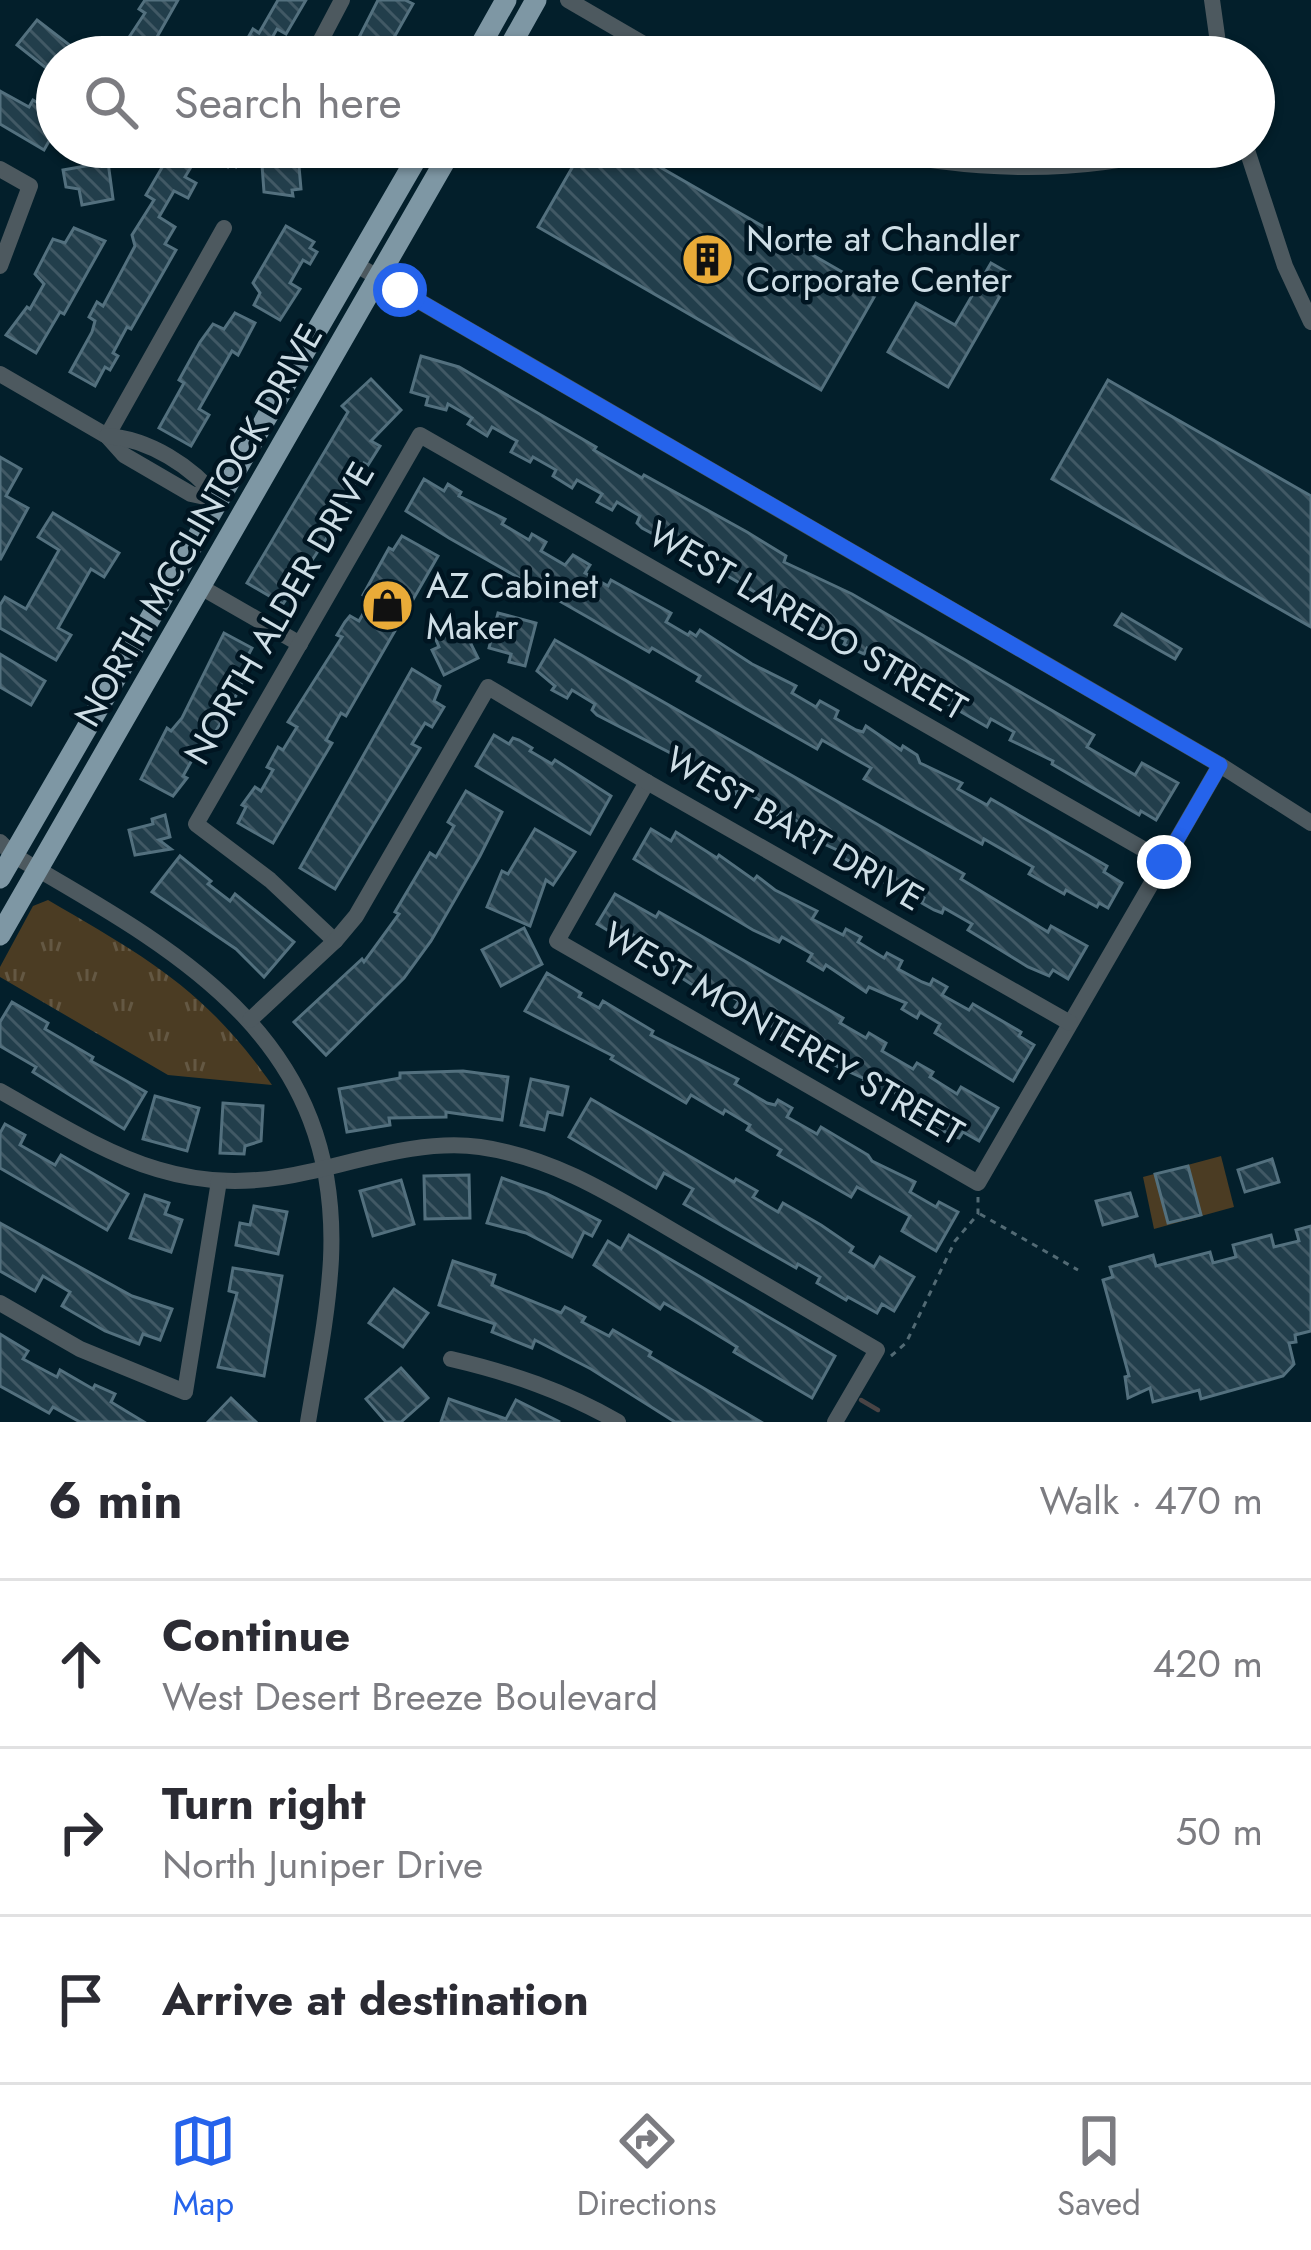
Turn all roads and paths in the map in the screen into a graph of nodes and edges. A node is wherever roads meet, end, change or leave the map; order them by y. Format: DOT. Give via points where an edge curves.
graph roads {
  1 [pos="342,0"];
  2 [pos="506,0"];
  3 [pos="536,0"];
  4 [pos="568,0"];
  5 [pos="1211,0"];
  6 [pos="323,36"];
  7 [pos="485,36"];
  8 [pos="516,36"];
  9 [pos="630,36"];
  10 [pos="1217,36"];
  11 [pos="411,168"];
  12 [pos="441,168"];
  13 [pos="1253,168"];
  14 [pos="0,169"];
  15 [pos="224,227"];
  16 [pos="355,264"];
  17 [pos="0,266"];
  18 [pos="379,278"];
  19 [pos="1311,322"];
  20 [pos="0,374"];
  21 [pos="420,435"];
  22 [pos="106,436"];
  23 [pos="219,500"];
  24 [pos="200,586"];
  25 [pos="300,644"];
  26 [pos="1220,765"];
  27 [pos="647,782"];
  28 [pos="1311,823"];
  29 [pos="4,850"];
  30 [pos="1164,862"];
  31 [pos="38,870"];
  32 [pos="0,878"];
  33 [pos="0,935"];
  34 [pos="335,941"];
  35 [pos="250,1020"];
  36 [pos="1070,1022"];
  37 [pos="0,1091"];
  38 [pos="324,1168"];
  39 [pos="219,1181"];
  40 [pos="977,1183"];
  41 [pos="978,1214"];
  42 [pos="1078,1270"];
  43 [pos="0,1304"];
  44 [pos="877,1350"];
  45 [pos="451,1360"];
  46 [pos="308,1422"];
  47 [pos="618,1422"];
  48 [pos="835,1422"];
  1 -- 6 [label="street"];
  2 -- 7 [label="main road"];
  3 -- 8 [label="main road"];
  4 -- 9 [label="street"];
  5 -- 10 [label="street"];
  11 -- 16 [label="main road, NORTH MCCLINTOCK DRIVE"];
  12 -- 18 [label="main road, NORTH MCCLINTOCK DRIVE"];
  13 -- 19 [label="street"];
  14 -- 17 [label="street" via="30,186"];
  15 -- 22 [label="street"];
  16 -- 18 [label="street"];
  16 -- 23 [label="main road, NORTH MCCLINTOCK DRIVE"];
  18 -- 24 [label="main road, NORTH MCCLINTOCK DRIVE"];
  18 -- 26 [label="street"];
  20 -- 22 [label="street"];
  21 -- 25 [label="street, NORTH ALDER DRIVE"];
  21 -- 30 [label="street, WEST LAREDO STREET"];
  22 -- 23 [label="street" via="191,494"];
  23 -- 29 [label="main road, NORTH MCCLINTOCK DRIVE"];
  24 -- 25 [label="street"];
  24 -- 31 [label="main road, NORTH MCCLINTOCK DRIVE"];
  25 -- 34 [label="street, NORTH ALDER DRIVE" via="196,824"];
  26 -- 28 [label="street"];
  26 -- 30 [label="street"];
  27 -- 34 [label="street, WEST BART DRIVE" via="488,687 373,891"];
  27 -- 36 [label="street, WEST BART DRIVE"];
  27 -- 40 [label="street, WEST MONTEREY STREET" via="557,941"];
  29 -- 31 [label="street"];
  29 -- 32 [label="main road, NORTH MCCLINTOCK DRIVE"];
  30 -- 36 [label="street"];
  31 -- 33 [label="main road, NORTH MCCLINTOCK DRIVE"];
  31 -- 35 [label="street" via="180,957"];
  34 -- 35 [label="street"];
  35 -- 38 [label="street" via="296,1088"];
  36 -- 40 [label="street"];
  37 -- 39 [label="street" via="126,1160"];
  38 -- 39 [label="street"];
  38 -- 44 [label="street" via="439,1146 539,1160"];
  38 -- 46 [label="street" via="331,1258"];
  39 -- 43 [label="street" via="185,1392 80,1349"];
  40 -- 41 [label="path"];
  41 -- 42 [label="path"];
  41 -- 44 [label="path" via="955,1241 906,1343 893,1358"];
  44 -- 48 [label="street"];
  45 -- 47 [label="street" via="520,1375"];
}
